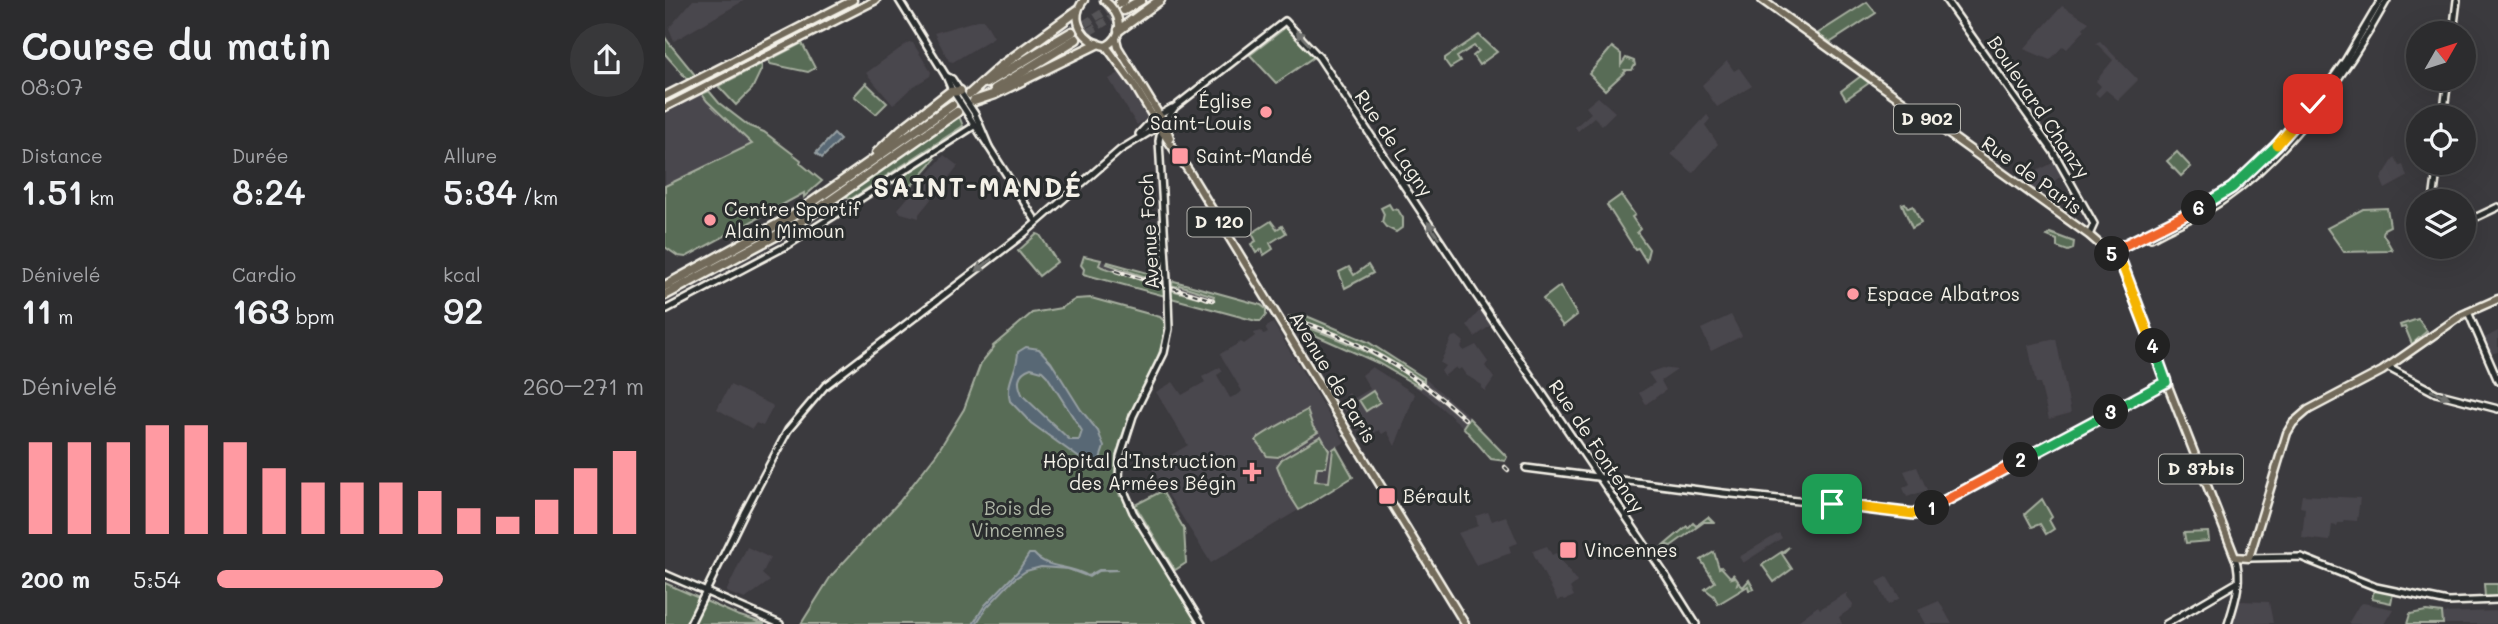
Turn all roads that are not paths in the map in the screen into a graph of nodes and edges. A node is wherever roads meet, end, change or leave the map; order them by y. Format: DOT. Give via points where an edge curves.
graph roads {
  1 [pos="853,0"];
  2 [pos="876,0"];
  3 [pos="899,0"];
  4 [pos="1104,0"];
  5 [pos="1140,0"];
  6 [pos="1160,0"];
  7 [pos="1762,0"];
  8 [pos="1945,0"];
  9 [pos="2381,0"];
  10 [pos="2387,0"];
  11 [pos="2457,0"];
  12 [pos="1081,3"];
  13 [pos="1123,4"];
  14 [pos="2454,21"];
  15 [pos="1118,34"];
  16 [pos="1074,36"];
  17 [pos="1102,45"];
  18 [pos="1125,64"];
  19 [pos="956,90"];
  20 [pos="665,96"];
  21 [pos="972,97"];
  22 [pos="665,107"];
  23 [pos="1175,107"];
  24 [pos="1156,116"];
  25 [pos="974,126"];
  26 [pos="1161,127"];
  27 [pos="1167,135"];
  28 [pos="1159,145"];
  29 [pos="989,147"];
  30 [pos="1120,150"];
  31 [pos="863,168"];
  32 [pos="2498,207"];
  33 [pos="2476,217"];
  34 [pos="1036,221"];
  35 [pos="787,225"];
  36 [pos="2145,233"];
  37 [pos="2089,235"];
  38 [pos="766,237"];
  39 [pos="2111,252"];
  40 [pos="665,286"];
  41 [pos="1472,287"];
  42 [pos="665,295"];
  43 [pos="2498,299"];
  44 [pos="665,310"];
  45 [pos="2468,312"];
  46 [pos="2387,367"];
  47 [pos="2166,382"];
  48 [pos="2498,382"];
  49 [pos="2498,410"];
  50 [pos="1526,468"];
  51 [pos="1599,477"];
  52 [pos="2235,557"];
  53 [pos="2249,558"];
  54 [pos="665,574"];
  55 [pos="2238,582"];
  56 [pos="705,592"];
  57 [pos="2498,600"];
  58 [pos="1694,623"];
  59 [pos="689,624"];
  60 [pos="780,624"];
  61 [pos="1202,624"];
  62 [pos="1465,624"];
  63 [pos="2166,624"];
  64 [pos="2228,624"];
  1 -- 20 [label="main road"];
  2 -- 22 [label="main road"];
  3 -- 19 [label="main road"];
  4 -- 15 [label="main road" via="1117,15"];
  5 -- 13 [label="highway"];
  6 -- 15 [label="highway"];
  7 -- 37 [label="main road, Rue de Paris / D 902"];
  8 -- 37 [label="main road, Boulevard Chanzy" via="2066,172 2094,225"];
  9 -- 36 [label="main road" via="2326,88 2258,165 2217,199"];
  10 -- 36 [label="main road" via="2348,66 2313,112 2252,177 2195,216 2151,238"];
  11 -- 14 [label="main road"];
  12 -- 17 [label="main road" via="1079,26 1088,39"];
  12 -- 21 [label="highway" via="1000,67"];
  15 -- 17 [label="main road"];
  15 -- 18 [label="main road, D 120"];
  16 -- 21 [label="highway"];
  17 -- 18 [label="main road, D 120"];
  17 -- 21 [label="highway" via="995,94"];
  18 -- 24 [label="main road, D 120"];
  19 -- 25 [label="main road"];
  19 -- 29 [label="main road" via="975,114"];
  19 -- 31 [label="highway" via="901,130"];
  23 -- 24 [label="main road"];
  23 -- 26 [label="main road"];
  41 -- 23 [label="main road, Rue de Lagny, one-way" via="1317,54 1285,21"];
  24 -- 26 [label="main road, Avenue de Paris / D 120"];
  24 -- 30 [label="main road"];
  25 -- 29 [label="main road"];
  25 -- 44 [label="main road" via="788,244"];
  26 -- 27 [label="main road, Avenue de Paris / D 120"];
  26 -- 28 [label="main road, Avenue Foch"];
  26 -- 30 [label="main road"];
  27 -- 28 [label="main road"];
  27 -- 62 [label="main road, Avenue de Paris / D 120"];
  28 -- 61 [label="main road, Avenue Foch, bridge" via="1169,318 1164,353 1133,416 1120,457 1119,479"];
  29 -- 34 [label="main road"];
  30 -- 34 [label="main road"];
  31 -- 35 [label="highway"];
  31 -- 35 [label="highway" via="954,108"];
  32 -- 33 [label="main road"];
  34 -- 56 [label="main road, one-way" via="828,383 790,426"];
  35 -- 38 [label="highway"];
  36 -- 39 [label="main road"];
  37 -- 39 [label="main road, Rue de Paris"];
  38 -- 40 [label="highway"];
  38 -- 42 [label="highway"];
  39 -- 47 [label="main road, Rue de Paris / D 37bis" via="2123,268"];
  41 -- 51 [label="main road, Rue de Fontenay"];
  43 -- 45 [label="main road"];
  45 -- 46 [label="main road"];
  45 -- 48 [label="main road"];
  46 -- 49 [label="main road, one-way" via="2436,393"];
  46 -- 53 [label="main road" via="2296,419 2287,433"];
  47 -- 51 [label="main road" via="1920,514"];
  47 -- 52 [label="main road, D 37bis"];
  50 -- 51 [label="main road"];
  51 -- 58 [label="main road, Rue de Fontenay"];
  52 -- 53 [label="main road"];
  52 -- 55 [label="main road, D 37bis"];
  53 -- 57 [label="main road" via="2301,556 2376,587 2448,602"];
  54 -- 56 [label="main road"];
  55 -- 63 [label="main road"];
  55 -- 64 [label="main road"];
  56 -- 59 [label="main road"];
  56 -- 60 [label="main road"];
}
